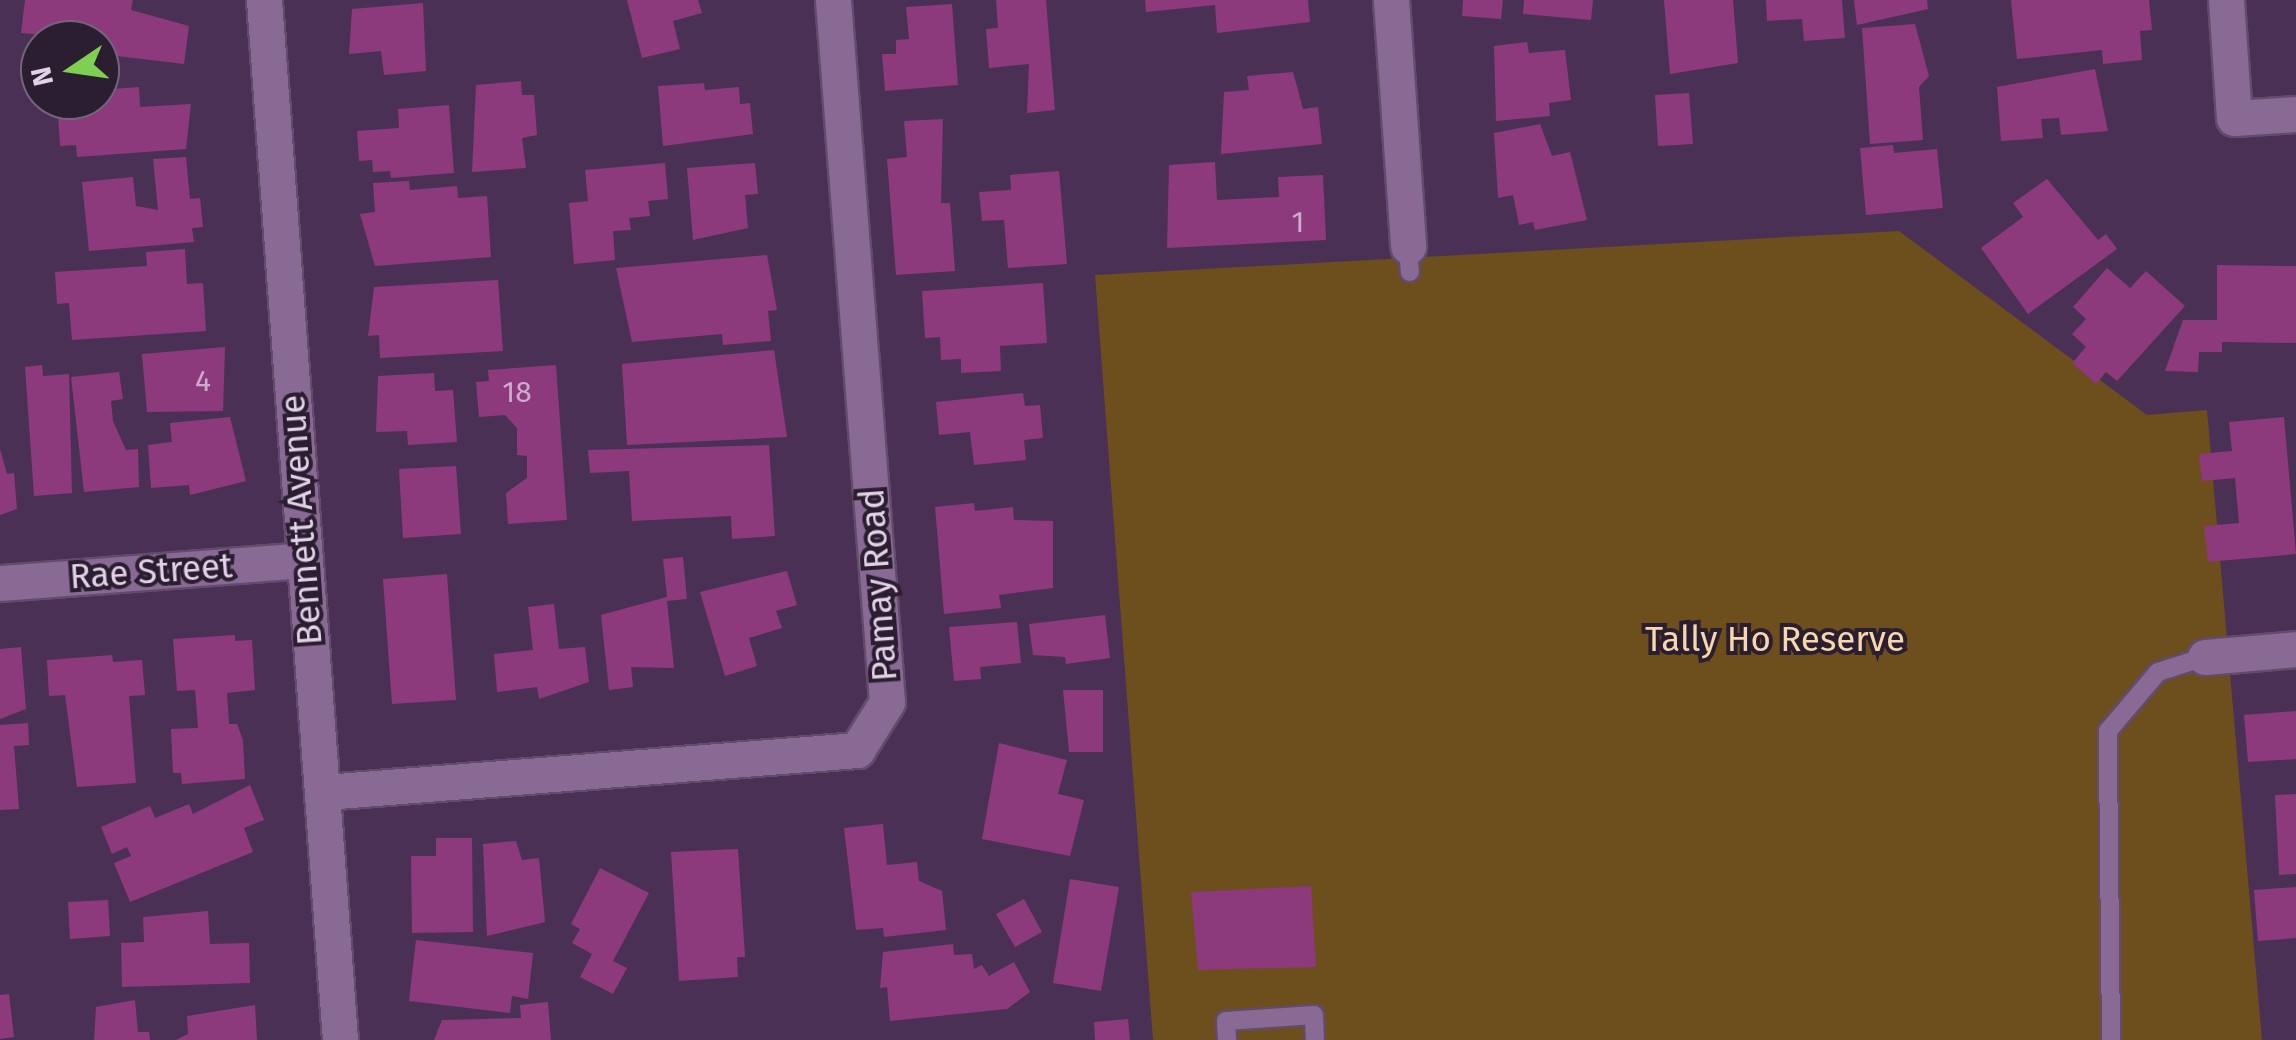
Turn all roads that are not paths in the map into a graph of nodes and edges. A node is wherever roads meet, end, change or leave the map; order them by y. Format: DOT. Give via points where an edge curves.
graph roads {
  1 [pos="264,0"];
  2 [pos="833,0"];
  3 [pos="1391,0"];
  4 [pos="2226,0"];
  5 [pos="2296,114"];
  6 [pos="1409,259"];
  7 [pos="303,560"];
  8 [pos="0,583"];
  9 [pos="2296,649"];
  10 [pos="2206,657"];
  11 [pos="325,792"];
  12 [pos="340,1040"];
  13 [pos="1227,1040"];
  14 [pos="1315,1040"];
  15 [pos="2111,1040"];
  1 -- 7 [label="street, Bennett Avenue"];
  2 -- 11 [label="street, Pamay Road" via="887,702 877,718 856,750"];
  3 -- 6 [label="street"];
  4 -- 5 [label="street" via="2234,118"];
  7 -- 8 [label="street, Rae Street"];
  7 -- 11 [label="street, Bennett Avenue"];
  9 -- 10 [label="street"];
  10 -- 15 [label="lane" via="2158,672 2108,731"];
  11 -- 12 [label="street, Bennett Avenue"];
  13 -- 14 [label="lane" via="1226,1021 1314,1015"];
}
